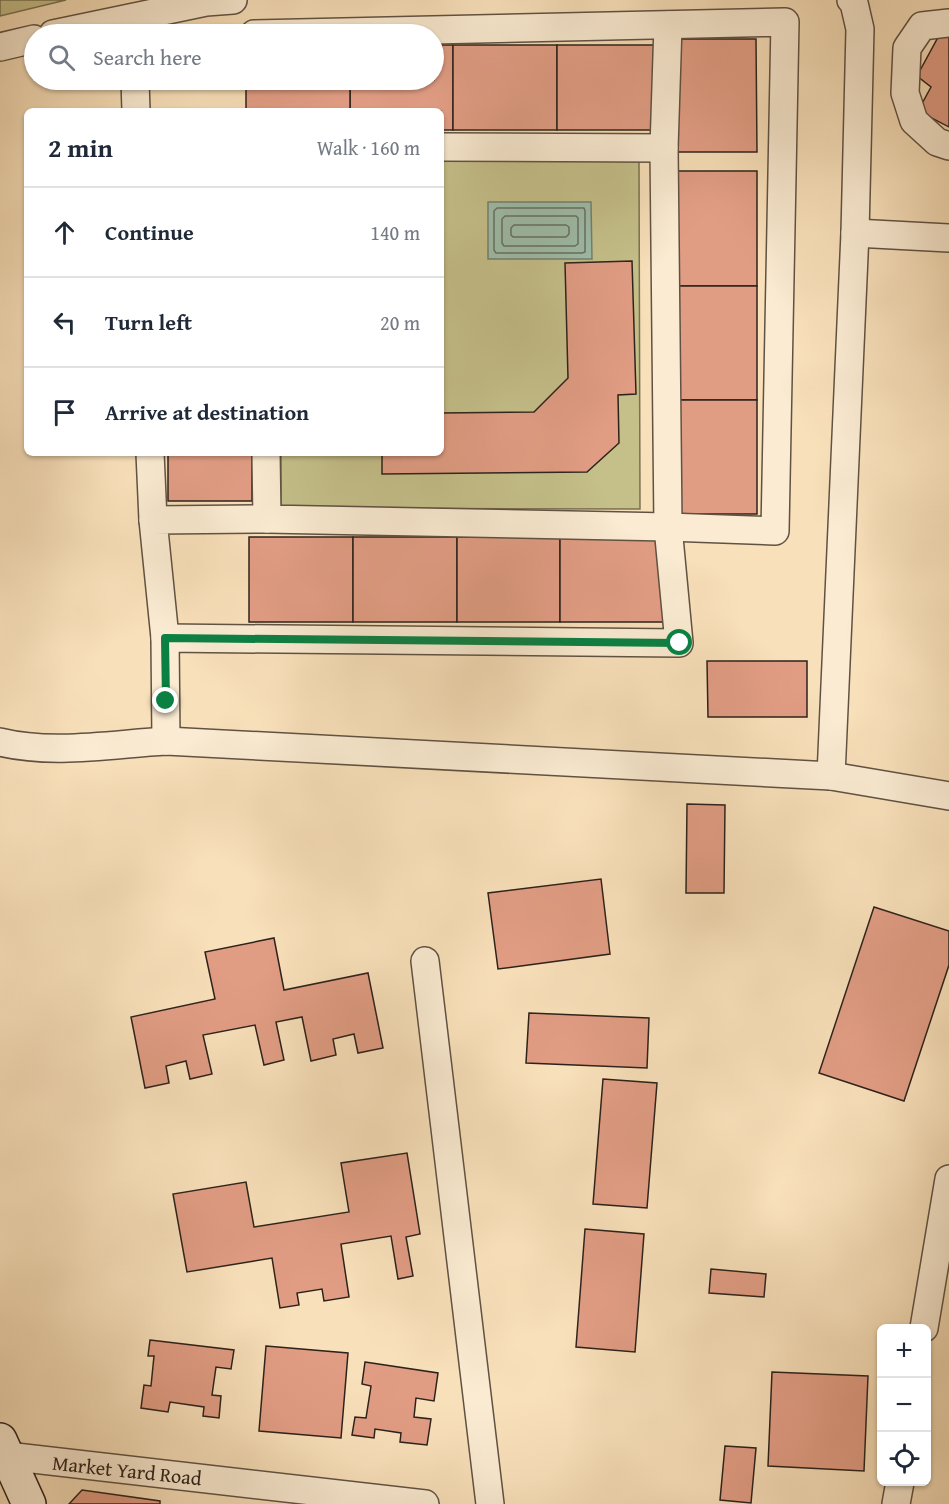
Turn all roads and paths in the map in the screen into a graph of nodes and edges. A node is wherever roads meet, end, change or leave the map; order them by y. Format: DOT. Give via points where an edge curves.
graph roads {
  1 [pos="233,0"];
  2 [pos="851,0"];
  3 [pos="949,23"];
  4 [pos="101,24"];
  5 [pos="668,25"];
  6 [pos="444,30"];
  7 [pos="24,41"];
  8 [pos="0,47"];
  9 [pos="135,90"];
  10 [pos="136,108"];
  11 [pos="949,146"];
  12 [pos="444,147"];
  13 [pos="663,148"];
  14 [pos="855,233"];
  15 [pos="949,238"];
  16 [pos="150,456"];
  17 [pos="266,456"];
  18 [pos="267,519"];
  19 [pos="153,520"];
  20 [pos="668,527"];
  21 [pos="165,638"];
  22 [pos="166,741"];
  23 [pos="0,742"];
  24 [pos="831,776"];
  25 [pos="949,796"];
  26 [pos="425,961"];
  27 [pos="949,1182"];
  28 [pos="925,1324"];
  29 [pos="3,1448"];
  30 [pos="899,1486"];
  31 [pos="29,1504"];
  32 [pos="425,1504"];
  33 [pos="490,1504"];
  34 [pos="896,1504"];
  1 -- 4 [label="street"];
  2 -- 14 [label="street" via="860,29"];
  3 -- 11 [label="street" via="922,26 907,48 905,93 914,121 937,142"];
  5 -- 6 [label="street"];
  5 -- 13 [label="street"];
  5 -- 20 [label="street" via="785,21 775,531"];
  7 -- 8 [label="street"];
  9 -- 10 [label="street"];
  12 -- 13 [label="street"];
  13 -- 20 [label="street"];
  14 -- 15 [label="street"];
  14 -- 24 [label="street"];
  16 -- 19 [label="street"];
  17 -- 18 [label="street"];
  18 -- 19 [label="street"];
  18 -- 20 [label="street"];
  19 -- 21 [label="street"];
  20 -- 21 [label="street" via="680,643"];
  21 -- 22 [label="street"];
  22 -- 23 [label="street" via="58,748"];
  22 -- 24 [label="street"];
  24 -- 25 [label="street"];
  26 -- 33 [label="street"];
  27 -- 28 [label="street"];
  29 -- 31 [label="main road"];
  29 -- 32 [label="street, Market Yard Road"];
  30 -- 34 [label="street"];
}
